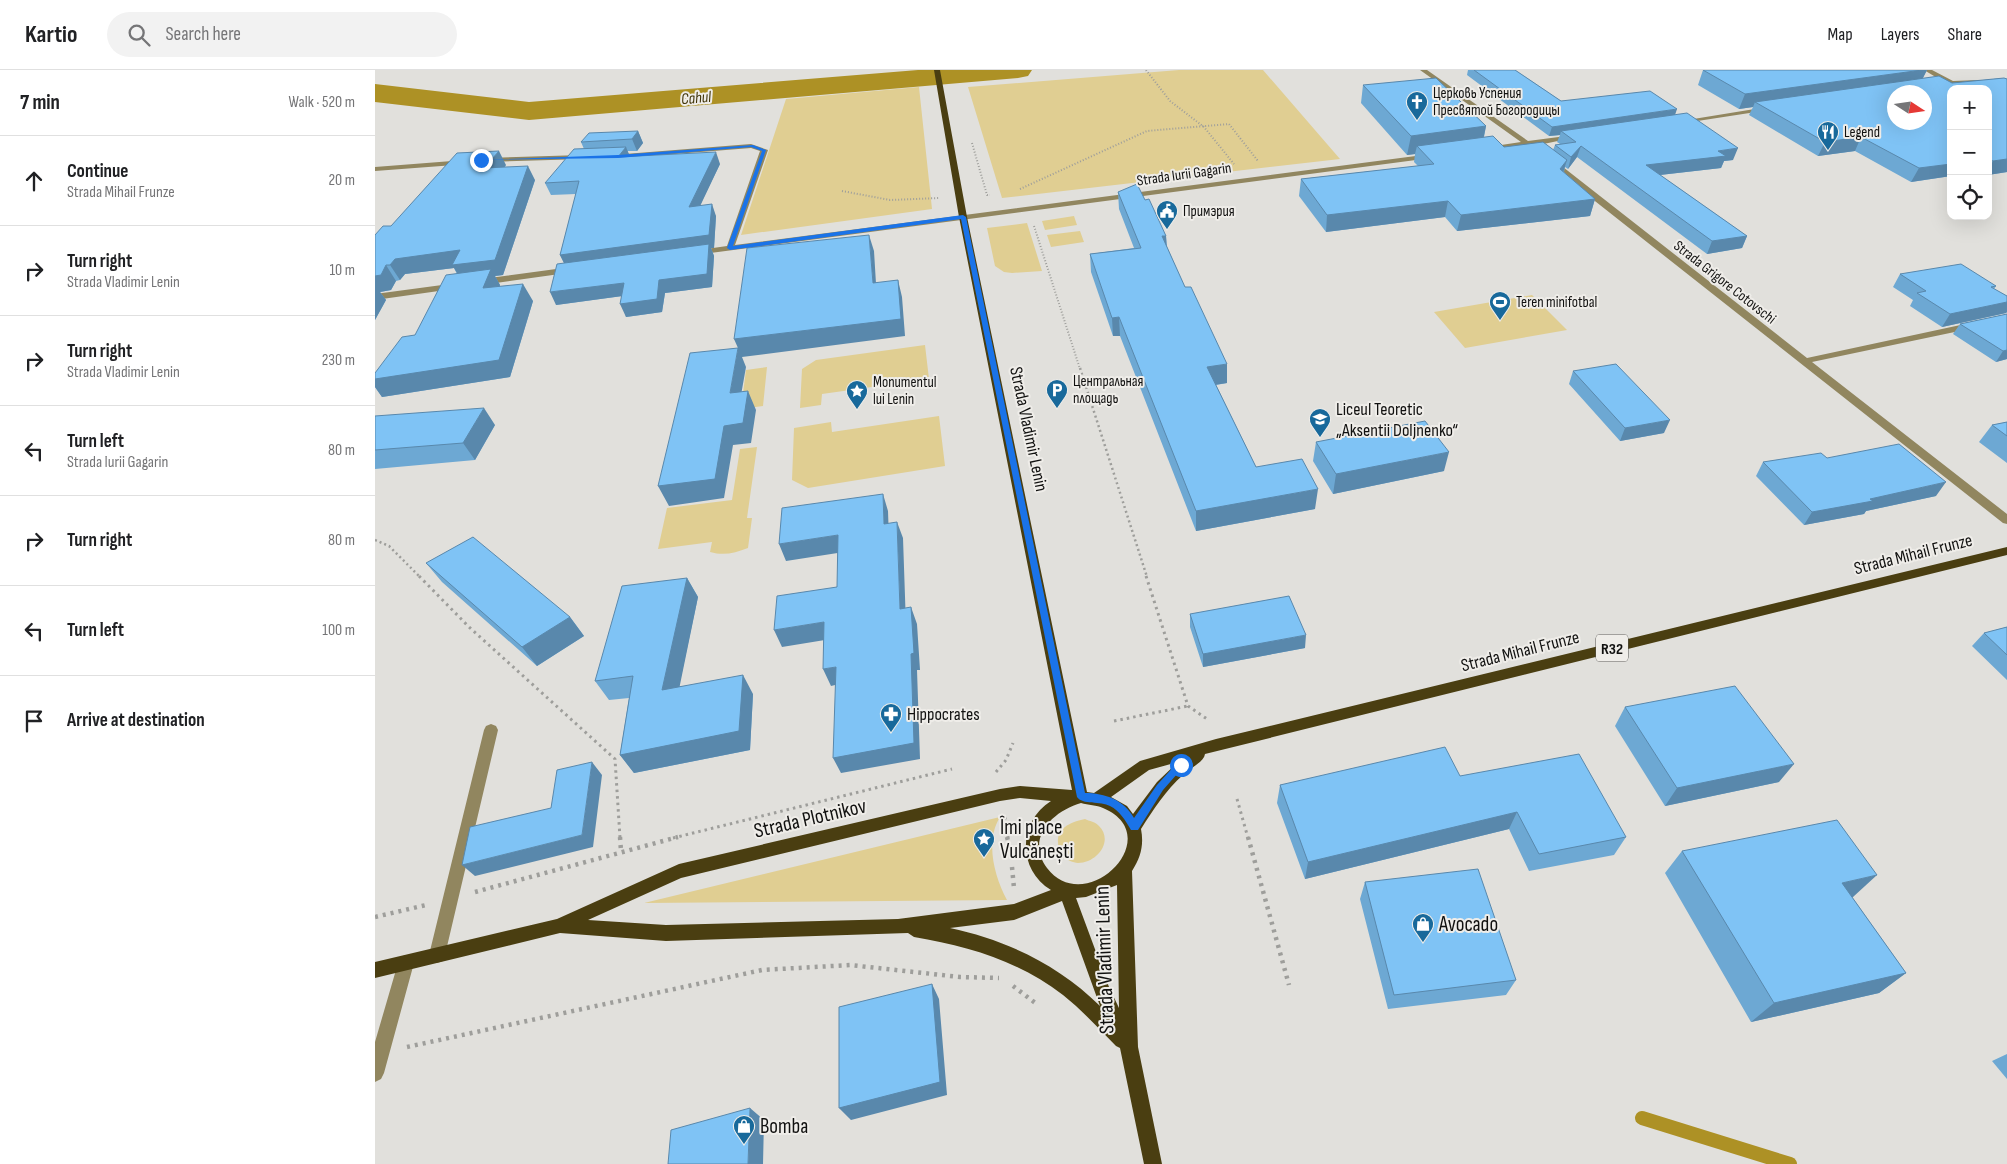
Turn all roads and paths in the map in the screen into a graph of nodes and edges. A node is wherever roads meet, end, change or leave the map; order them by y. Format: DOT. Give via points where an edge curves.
graph roads {
  1 [pos="937,70"];
  2 [pos="1146,70"];
  3 [pos="1423,70"];
  4 [pos="1927,70"];
  5 [pos="1951,83"];
  6 [pos="1932,86"];
  7 [pos="2007,86"];
  8 [pos="1774,108"];
  9 [pos="1665,124"];
  10 [pos="1204,127"];
  11 [pos="1587,135"];
  12 [pos="971,141"];
  13 [pos="1527,144"];
  14 [pos="1479,150"];
  15 [pos="1537,151"];
  16 [pos="1440,154"];
  17 [pos="589,157"];
  18 [pos="599,157"];
  19 [pos="1545,158"];
  20 [pos="481,160"];
  21 [pos="471,161"];
  22 [pos="1259,162"];
  23 [pos="1235,165"];
  24 [pos="375,169"];
  25 [pos="842,191"];
  26 [pos="987,195"];
  27 [pos="994,195"];
  28 [pos="960,197"];
  29 [pos="1028,208"];
  30 [pos="963,217"];
  31 [pos="730,248"];
  32 [pos="691,254"];
  33 [pos="582,269"];
  34 [pos="474,283"];
  35 [pos="464,285"];
  36 [pos="375,297"];
  37 [pos="2007,318"];
  38 [pos="1805,361"];
  39 [pos="2007,520"];
  40 [pos="375,540"];
  41 [pos="2007,551"];
  42 [pos="1188,706"];
  43 [pos="1207,720"];
  44 [pos="1114,721"];
  45 [pos="491,730"];
  46 [pos="1013,743"];
  47 [pos="1216,745"];
  48 [pos="952,769"];
  49 [pos="995,774"];
  50 [pos="1081,797"];
  51 [pos="1099,797"];
  52 [pos="1237,799"];
  53 [pos="1134,826"];
  54 [pos="621,851"];
  55 [pos="1124,871"];
  56 [pos="1066,891"];
  57 [pos="451,898"];
  58 [pos="375,917"];
  59 [pos="558,926"];
  60 [pos="898,927"];
  61 [pos="437,955"];
  62 [pos="406,963"];
  63 [pos="375,970"];
  64 [pos="1289,985"];
  65 [pos="1038,1005"];
  66 [pos="1129,1047"];
  67 [pos="380,1053"];
  68 [pos="375,1073"];
  69 [pos="1153,1164"];
  1 -- 28 [label="main road, Strada Vladimir Lenin"];
  2 -- 10 [label="path" via="1170,100"];
  3 -- 13 [label="street"];
  4 -- 5 [label="street"];
  5 -- 6 [label="street"];
  5 -- 7 [label="street"];
  8 -- 9 [label="street"];
  10 -- 22 [label="path" via="1229,124"];
  10 -- 23 [label="path"];
  10 -- 29 [label="path" via="1147,131 1007,195 1025,199"];
  11 -- 13 [label="street"];
  12 -- 26 [label="path"];
  13 -- 14 [label="street"];
  13 -- 15 [label="street"];
  16 -- 29 [label="street, Strada Iurii Gagarin"];
  17 -- 20 [label="street"];
  18 -- 31 [label="street" via="751,146 764,150"];
  19 -- 38 [label="street, Strada Grigore Cotovschi"];
  21 -- 24 [label="street"];
  25 -- 28 [label="path" via="890,200"];
  26 -- 27 [label="path"];
  26 -- 28 [label="path"];
  28 -- 30 [label="main road, Strada Vladimir Lenin"];
  29 -- 30 [label="street, Strada Iurii Gagarin"];
  29 -- 42 [label="path"];
  30 -- 31 [label="street, Strada Iurii Gagarin"];
  30 -- 50 [label="main road, Strada Vladimir Lenin"];
  31 -- 32 [label="street, Strada Iurii Gagarin"];
  33 -- 34 [label="street"];
  35 -- 36 [label="street"];
  37 -- 38 [label="street"];
  38 -- 39 [label="street, Strada Grigore Cotovschi"];
  40 -- 54 [label="path" via="389,546 469,627 615,759"];
  41 -- 47 [label="main road, Strada Mihail Frunze / R32"];
  42 -- 43 [label="path"];
  42 -- 44 [label="path"];
  45 -- 57 [label="street"];
  46 -- 49 [label="path"];
  47 -- 51 [label="main road, Strada Mihail Frunze / R32" via="1145,766"];
  47 -- 53 [label="main road, Strada Mihail Frunze / R32" via="1181,765 1160,788"];
  48 -- 54 [label="path"];
  50 -- 51 [label="main road, Strada Vladimir Lenin"];
  50 -- 56 [label="main road, Strada Vladimir Lenin" via="1065,801 1051,810 1033,836 1036,866 1046,878"];
  50 -- 59 [label="main road, Strada Plotnikov" via="1019,792 1000,795 679,871"];
  51 -- 53 [label="main road, Strada Vladimir Lenin" via="1127,813"];
  52 -- 64 [label="path"];
  53 -- 55 [label="main road, Strada Vladimir Lenin" via="1136,842 1133,857"];
  54 -- 57 [label="path"];
  55 -- 56 [label="main road, Strada Vladimir Lenin" via="1094,889"];
  55 -- 66 [label="main road, Strada Vladimir Lenin"];
  56 -- 60 [label="main road, Strada Plotnikov" via="1014,912"];
  56 -- 66 [label="main road, Strada Vladimir Lenin" via="1102,991"];
  57 -- 58 [label="path"];
  57 -- 61 [label="street"];
  59 -- 60 [label="main road, Strada Plotnikov" via="666,933"];
  59 -- 61 [label="main road, Strada Plotnikov"];
  60 -- 66 [label="main road" via="959,936 1008,952 1038,967 1078,996"];
  61 -- 62 [label="main road, Strada Plotnikov"];
  62 -- 63 [label="main road, Strada Plotnikov"];
  62 -- 67 [label="street"];
  65 -- 67 [label="path" via="1007,980 850,965 762,970"];
  66 -- 69 [label="main road, Strada Vladimir Lenin"];
  67 -- 68 [label="street"];
}
